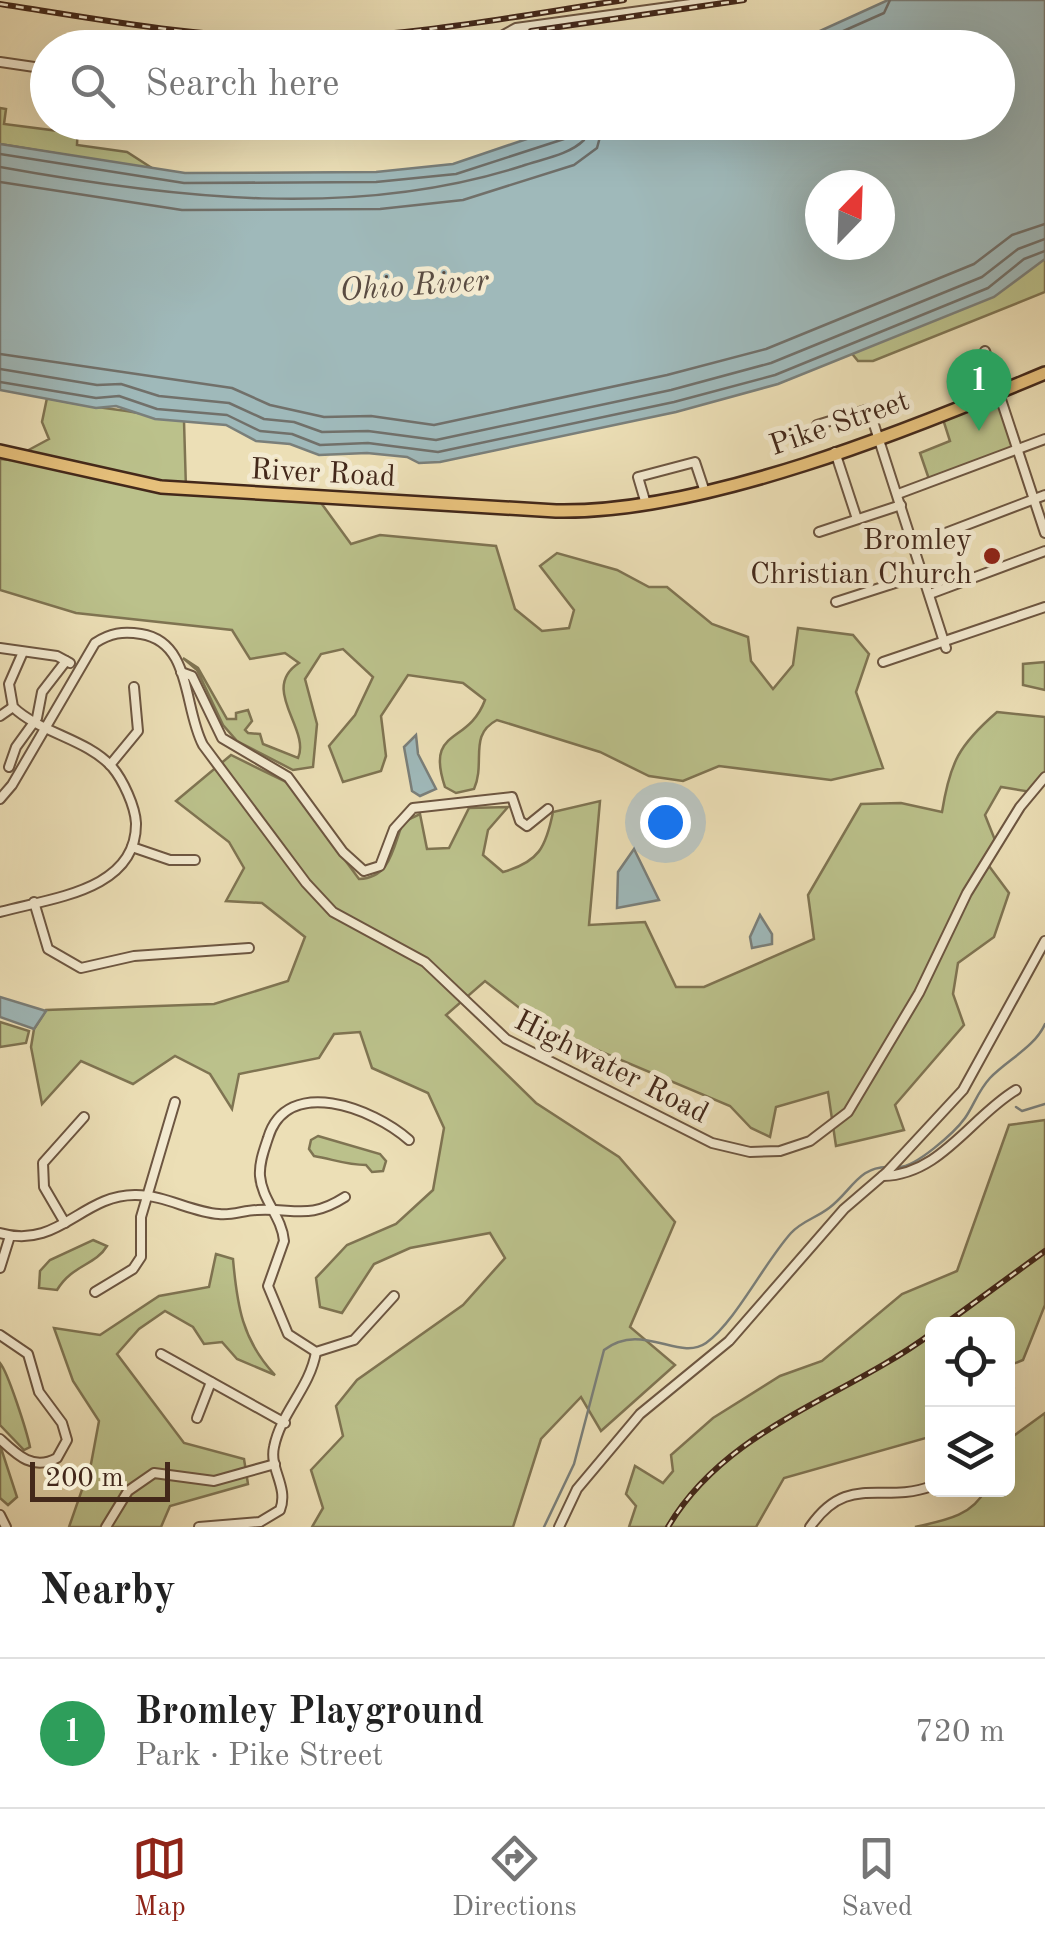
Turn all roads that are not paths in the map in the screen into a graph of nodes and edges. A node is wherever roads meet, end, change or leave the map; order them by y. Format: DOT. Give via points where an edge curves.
graph roads {
  1 [pos="720,0"];
  2 [pos="512,30"];
  3 [pos="0,62"];
  4 [pos="30,66"];
  5 [pos="986,351"];
  6 [pos="1045,374"];
  7 [pos="999,392"];
  8 [pos="817,426"];
  9 [pos="879,436"];
  10 [pos="1045,440"];
  11 [pos="1017,448"];
  12 [pos="0,451"];
  13 [pos="835,452"];
  14 [pos="705,492"];
  15 [pos="898,494"];
  16 [pos="1045,495"];
  17 [pos="1034,498"];
  18 [pos="646,504"];
  19 [pos="902,505"];
  20 [pos="857,520"];
  21 [pos="819,532"];
  22 [pos="1045,534"];
  23 [pos="914,544"];
  24 [pos="1045,551"];
  25 [pos="923,574"];
  26 [pos="930,594"];
  27 [pos="836,602"];
  28 [pos="1045,607"];
  29 [pos="945,645"];
  30 [pos="0,648"];
  31 [pos="23,652"];
  32 [pos="66,661"];
  33 [pos="883,662"];
  34 [pos="78,668"];
  35 [pos="181,672"];
  36 [pos="134,686"];
  37 [pos="13,707"];
  38 [pos="0,716"];
  39 [pos="35,722"];
  40 [pos="45,728"];
  41 [pos="110,764"];
  42 [pos="9,767"];
  43 [pos="1045,777"];
  44 [pos="0,798"];
  45 [pos="548,809"];
  46 [pos="132,847"];
  47 [pos="195,860"];
  48 [pos="34,902"];
  49 [pos="0,912"];
  50 [pos="1045,942"];
  51 [pos="250,948"];
  52 [pos="1016,1090"];
  53 [pos="176,1102"];
  54 [pos="84,1117"];
  55 [pos="409,1140"];
  56 [pos="885,1174"];
  57 [pos="147,1196"];
  58 [pos="346,1196"];
  59 [pos="272,1210"];
  60 [pos="65,1223"];
  61 [pos="5,1234"];
  62 [pos="0,1268"];
  63 [pos="95,1292"];
  64 [pos="394,1296"];
  65 [pos="0,1335"];
  66 [pos="316,1352"];
  67 [pos="161,1354"];
  68 [pos="211,1382"];
  69 [pos="197,1418"];
  70 [pos="286,1423"];
  71 [pos="0,1439"];
  72 [pos="274,1464"];
  73 [pos="925,1488"];
  74 [pos="0,1515"];
  75 [pos="812,1524"];
  76 [pos="6,1527"];
  77 [pos="106,1527"];
  78 [pos="200,1527"];
  79 [pos="559,1527"];
  80 [pos="823,1527"];
  1 -- 2 [label="street"];
  3 -- 4 [label="street"];
  5 -- 7 [label="street"];
  6 -- 7 [label="main road, Pike Street"];
  7 -- 9 [label="main road, Pike Street"];
  7 -- 11 [label="street"];
  8 -- 9 [label="street" via="869,409"];
  9 -- 13 [label="main road, Pike Street"];
  9 -- 15 [label="street"];
  10 -- 11 [label="street"];
  11 -- 15 [label="street"];
  11 -- 17 [label="street"];
  12 -- 18 [label="main road, River Road" via="162,488 556,511"];
  13 -- 14 [label="main road, Pike Street"];
  13 -- 20 [label="street"];
  14 -- 18 [label="main road, Pike Street"];
  14 -- 18 [label="street" via="696,462 638,477"];
  15 -- 19 [label="street"];
  16 -- 17 [label="street"];
  17 -- 22 [label="street"];
  17 -- 23 [label="street"];
  19 -- 20 [label="street"];
  19 -- 23 [label="street"];
  20 -- 21 [label="street"];
  23 -- 25 [label="street"];
  24 -- 26 [label="street"];
  25 -- 26 [label="street"];
  25 -- 27 [label="street"];
  26 -- 29 [label="street"];
  28 -- 29 [label="street"];
  29 -- 33 [label="street"];
  30 -- 31 [label="street"];
  31 -- 32 [label="street"];
  31 -- 37 [label="street" via="8,684"];
  32 -- 34 [label="street"];
  32 -- 39 [label="street" via="42,692"];
  34 -- 35 [label="street" via="99,640 132,632 168,645"];
  34 -- 40 [label="street"];
  35 -- 43 [label="street, Highwater Road" via="203,744 334,912 425,962 506,1038 740,1152 794,1148 848,1112 919,993 967,893"];
  35 -- 45 [label="street" via="192,676 222,738 288,776 364,871 380,866 394,829 413,808 512,797 527,826"];
  36 -- 41 [label="street" via="138,732"];
  37 -- 38 [label="street"];
  37 -- 39 [label="street"];
  39 -- 40 [label="street"];
  39 -- 42 [label="street"];
  40 -- 41 [label="street"];
  40 -- 44 [label="street"];
  41 -- 46 [label="street" via="135,816"];
  46 -- 47 [label="street" via="170,860"];
  46 -- 48 [label="street" via="104,881"];
  48 -- 49 [label="street"];
  48 -- 51 [label="street" via="48,949 81,968 125,957"];
  50 -- 56 [label="street" via="963,1090"];
  52 -- 56 [label="street" via="982,1112 943,1153 909,1172"];
  53 -- 57 [label="street"];
  54 -- 60 [label="street" via="51,1150 42,1170"];
  55 -- 59 [label="street" via="393,1126 321,1102 289,1106 273,1123 262,1159 260,1179"];
  56 -- 79 [label="street" via="844,1209 710,1359 648,1405 582,1482"];
  57 -- 59 [label="street" via="220,1215"];
  57 -- 60 [label="street" via="114,1199"];
  57 -- 63 [label="street" via="138,1264"];
  58 -- 59 [label="street" via="311,1213"];
  59 -- 66 [label="street" via="284,1240 268,1278 270,1293 292,1340"];
  60 -- 61 [label="street" via="34,1238"];
  61 -- 62 [label="street"];
  64 -- 66 [label="street" via="354,1340"];
  65 -- 71 [label="street" via="32,1360 38,1392 67,1440 57,1458 39,1464"];
  66 -- 70 [label="street"];
  67 -- 68 [label="street"];
  68 -- 69 [label="street"];
  68 -- 70 [label="street"];
  70 -- 72 [label="street" via="274,1444"];
  72 -- 77 [label="street" via="214,1481 154,1473 128,1491"];
  72 -- 78 [label="street" via="283,1494 274,1516"];
  73 -- 75 [label="street" via="844,1494"];
  74 -- 76 [label="street"];
  75 -- 80 [label="street"];
}
